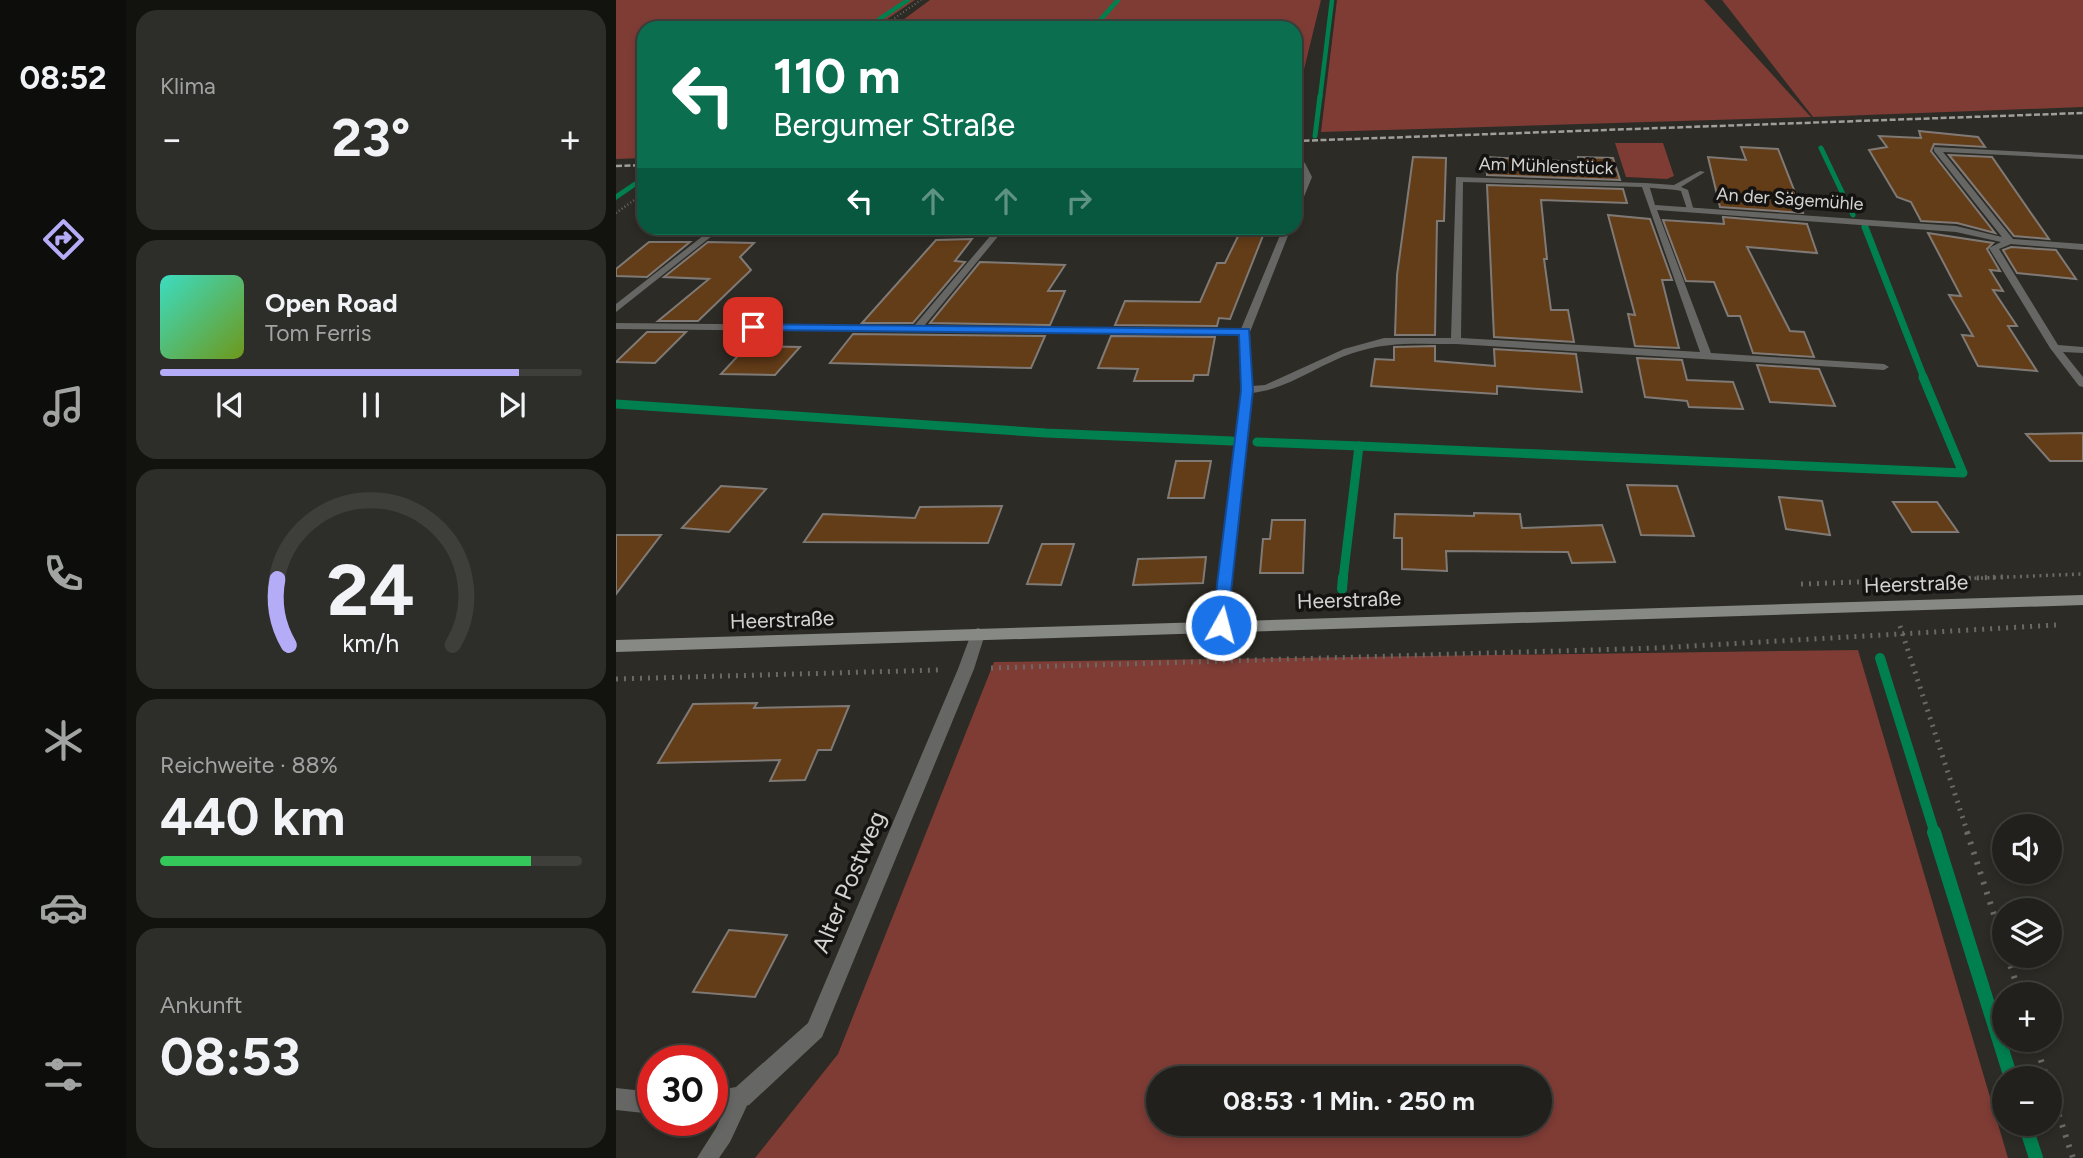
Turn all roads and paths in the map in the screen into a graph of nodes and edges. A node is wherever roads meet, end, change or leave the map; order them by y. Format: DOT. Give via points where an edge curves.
graph roads {
  1 [pos="920,0"];
  2 [pos="890,21"];
  3 [pos="2083,157"];
  4 [pos="1302,165"];
  5 [pos="1702,172"];
  6 [pos="1645,185"];
  7 [pos="1676,187"];
  8 [pos="1302,192"];
  9 [pos="637,198"];
  10 [pos="1652,207"];
  11 [pos="1691,209"];
  12 [pos="616,213"];
  13 [pos="709,235"];
  14 [pos="995,235"];
  15 [pos="1284,235"];
  16 [pos="2010,241"];
  17 [pos="2083,247"];
  18 [pos="616,309"];
  19 [pos="616,326"];
  20 [pos="918,327"];
  21 [pos="1244,332"];
  22 [pos="1456,341"];
  23 [pos="2055,348"];
  24 [pos="2083,350"];
  25 [pos="1707,355"];
  26 [pos="1884,367"];
  27 [pos="2083,384"];
  28 [pos="1247,390"];
  29 [pos="2083,600"];
  30 [pos="1893,606"];
  31 [pos="2069,624"];
  32 [pos="1221,625"];
  33 [pos="978,634"];
  34 [pos="1904,637"];
  35 [pos="616,646"];
  36 [pos="966,669"];
  37 [pos="616,679"];
  38 [pos="1992,908"];
  39 [pos="741,1097"];
  40 [pos="616,1098"];
  41 [pos="728,1099"];
  42 [pos="637,1101"];
  43 [pos="2062,1125"];
  44 [pos="707,1158"];
  45 [pos="2073,1158"];
  1 -- 2 [label="path"];
  3 -- 16 [label="street" via="1937,149"];
  4 -- 8 [label="street" via="1308,177"];
  5 -- 7 [label="lane"];
  6 -- 7 [label="lane"];
  6 -- 10 [label="street"];
  6 -- 22 [label="street, Am Mühlenstück" via="1459,179"];
  7 -- 11 [label="lane" via="1684,190"];
  9 -- 12 [label="path"];
  10 -- 11 [label="street, An der Sägemühle"];
  10 -- 25 [label="street"];
  11 -- 16 [label="street, An der Sägemühle" via="1956,229"];
  13 -- 18 [label="street"];
  14 -- 20 [label="street"];
  15 -- 21 [label="street"];
  16 -- 17 [label="street, An der Sägemühle"];
  16 -- 23 [label="street" via="1994,247"];
  19 -- 20 [label="street"];
  20 -- 21 [label="street"];
  21 -- 28 [label="street"];
  22 -- 25 [label="street"];
  22 -- 28 [label="street" via="1388,340 1348,351 1267,388"];
  23 -- 24 [label="street"];
  23 -- 27 [label="street"];
  25 -- 26 [label="street"];
  28 -- 32 [label="street"];
  29 -- 30 [label="street, Heerstraße"];
  30 -- 32 [label="street, Heerstraße"];
  30 -- 34 [label="path"];
  31 -- 34 [label="path"];
  32 -- 33 [label="street, Heerstraße"];
  33 -- 35 [label="street, Heerstraße"];
  33 -- 36 [label="street, Alter Postweg"];
  34 -- 36 [label="path"];
  34 -- 38 [label="path"];
  36 -- 37 [label="path"];
  36 -- 39 [label="street, Alter Postweg" via="815,1030"];
  39 -- 41 [label="street"];
  39 -- 44 [label="lane"];
  40 -- 42 [label="street"];
  43 -- 45 [label="path"];
}
